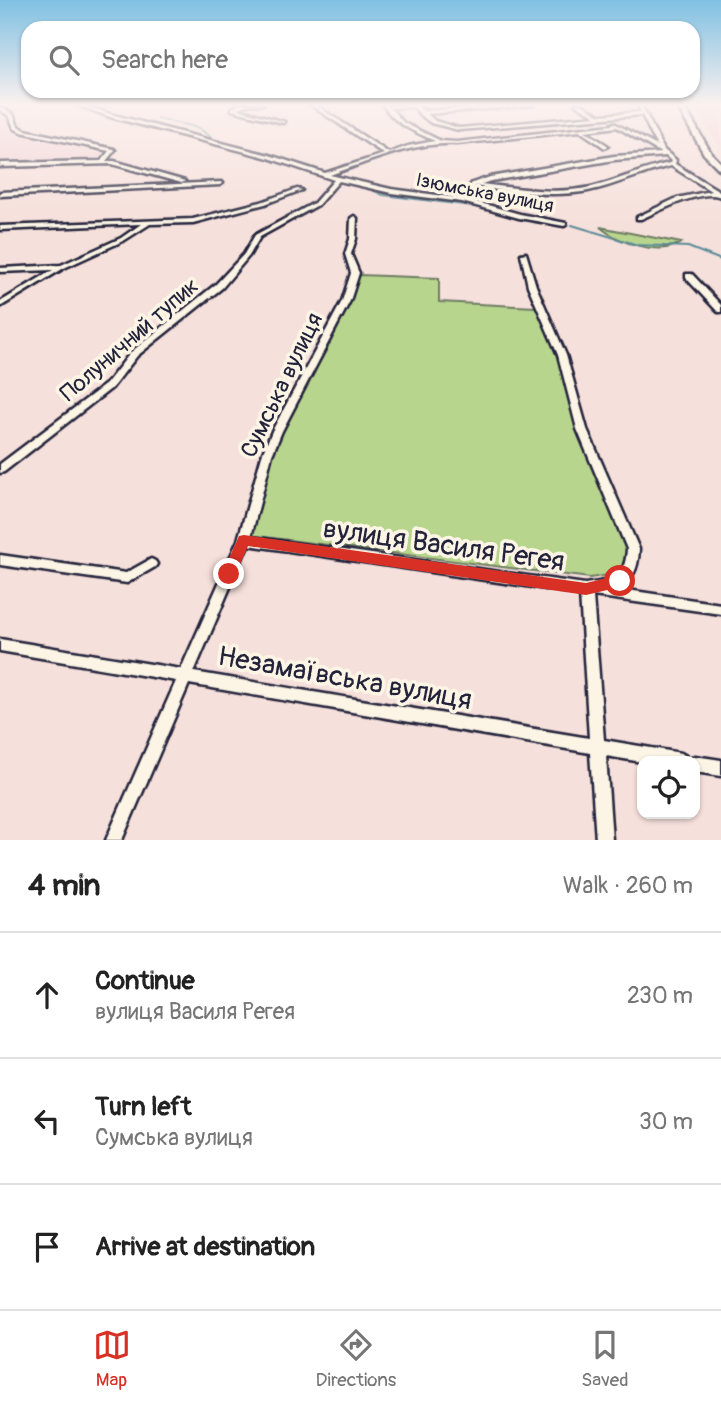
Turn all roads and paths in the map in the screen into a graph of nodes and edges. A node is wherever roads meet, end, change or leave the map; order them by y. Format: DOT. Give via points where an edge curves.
graph roads {
  1 [pos="80,143"];
  2 [pos="217,143"];
  3 [pos="371,143"];
  4 [pos="435,143"];
  5 [pos="601,143"];
  6 [pos="648,143"];
  7 [pos="659,143"];
  8 [pos="702,143"];
  9 [pos="605,146"];
  10 [pos="664,152"];
  11 [pos="389,155"];
  12 [pos="103,161"];
  13 [pos="672,164"];
  14 [pos="0,165"];
  15 [pos="721,168"];
  16 [pos="327,174"];
  17 [pos="338,179"];
  18 [pos="220,183"];
  19 [pos="191,184"];
  20 [pos="474,184"];
  21 [pos="299,190"];
  22 [pos="719,193"];
  23 [pos="0,194"];
  24 [pos="461,200"];
  25 [pos="354,218"];
  26 [pos="639,218"];
  27 [pos="149,222"];
  28 [pos="564,224"];
  29 [pos="0,228"];
  30 [pos="524,254"];
  31 [pos="62,267"];
  32 [pos="0,270"];
  33 [pos="689,276"];
  34 [pos="0,305"];
  35 [pos="721,310"];
  36 [pos="0,469"];
  37 [pos="244,540"];
  38 [pos="0,560"];
  39 [pos="151,564"];
  40 [pos="586,589"];
  41 [pos="721,609"];
  42 [pos="0,645"];
  43 [pos="187,676"];
  44 [pos="598,747"];
  45 [pos="651,756"];
  46 [pos="700,765"];
  47 [pos="721,768"];
  48 [pos="114,840"];
  49 [pos="604,840"];
  1 -- 12 [label="street" via="112,150"];
  2 -- 16 [label="street, Ізюмська вулиця"];
  3 -- 11 [label="street"];
  4 -- 11 [label="street"];
  5 -- 9 [label="street"];
  6 -- 10 [label="street"];
  7 -- 10 [label="street"];
  8 -- 15 [label="main road"];
  10 -- 13 [label="street"];
  10 -- 20 [label="street" via="547,168"];
  11 -- 16 [label="street"];
  12 -- 14 [label="street"];
  12 -- 19 [label="street"];
  13 -- 20 [label="street" via="575,191 515,191"];
  13 -- 22 [label="street"];
  16 -- 17 [label="street, Ізюмська вулиця"];
  17 -- 24 [label="street, Ізюмська вулиця"];
  17 -- 36 [label="street, Полуничний тупик" via="316,204 257,236 247,255 219,286 134,354 109,386"];
  18 -- 19 [label="street"];
  19 -- 23 [label="street"];
  20 -- 24 [label="street"];
  21 -- 27 [label="street" via="204,219"];
  22 -- 26 [label="street" via="679,199"];
  24 -- 28 [label="street, Ізюмська вулиця"];
  25 -- 37 [label="street, Сумська вулиця" via="348,254 355,273 272,443"];
  27 -- 29 [label="street"];
  27 -- 31 [label="street"];
  30 -- 40 [label="street" via="532,286 562,355 582,429 633,548 629,574 608,586"];
  31 -- 32 [label="street"];
  31 -- 34 [label="street"];
  33 -- 35 [label="street"];
  37 -- 40 [label="street, вулиця Василя Регея"];
  37 -- 43 [label="street, Сумська вулиця"];
  38 -- 39 [label="street" via="127,578"];
  40 -- 41 [label="street, вулиця Василя Регея"];
  40 -- 44 [label="street"];
  42 -- 43 [label="street, Незамаївська вулиця"];
  43 -- 44 [label="street, Незамаївська вулиця"];
  43 -- 48 [label="street, Сумська вулиця"];
  44 -- 45 [label="street, Незамаївська вулиця"];
  44 -- 49 [label="street"];
  46 -- 47 [label="street"];
}
